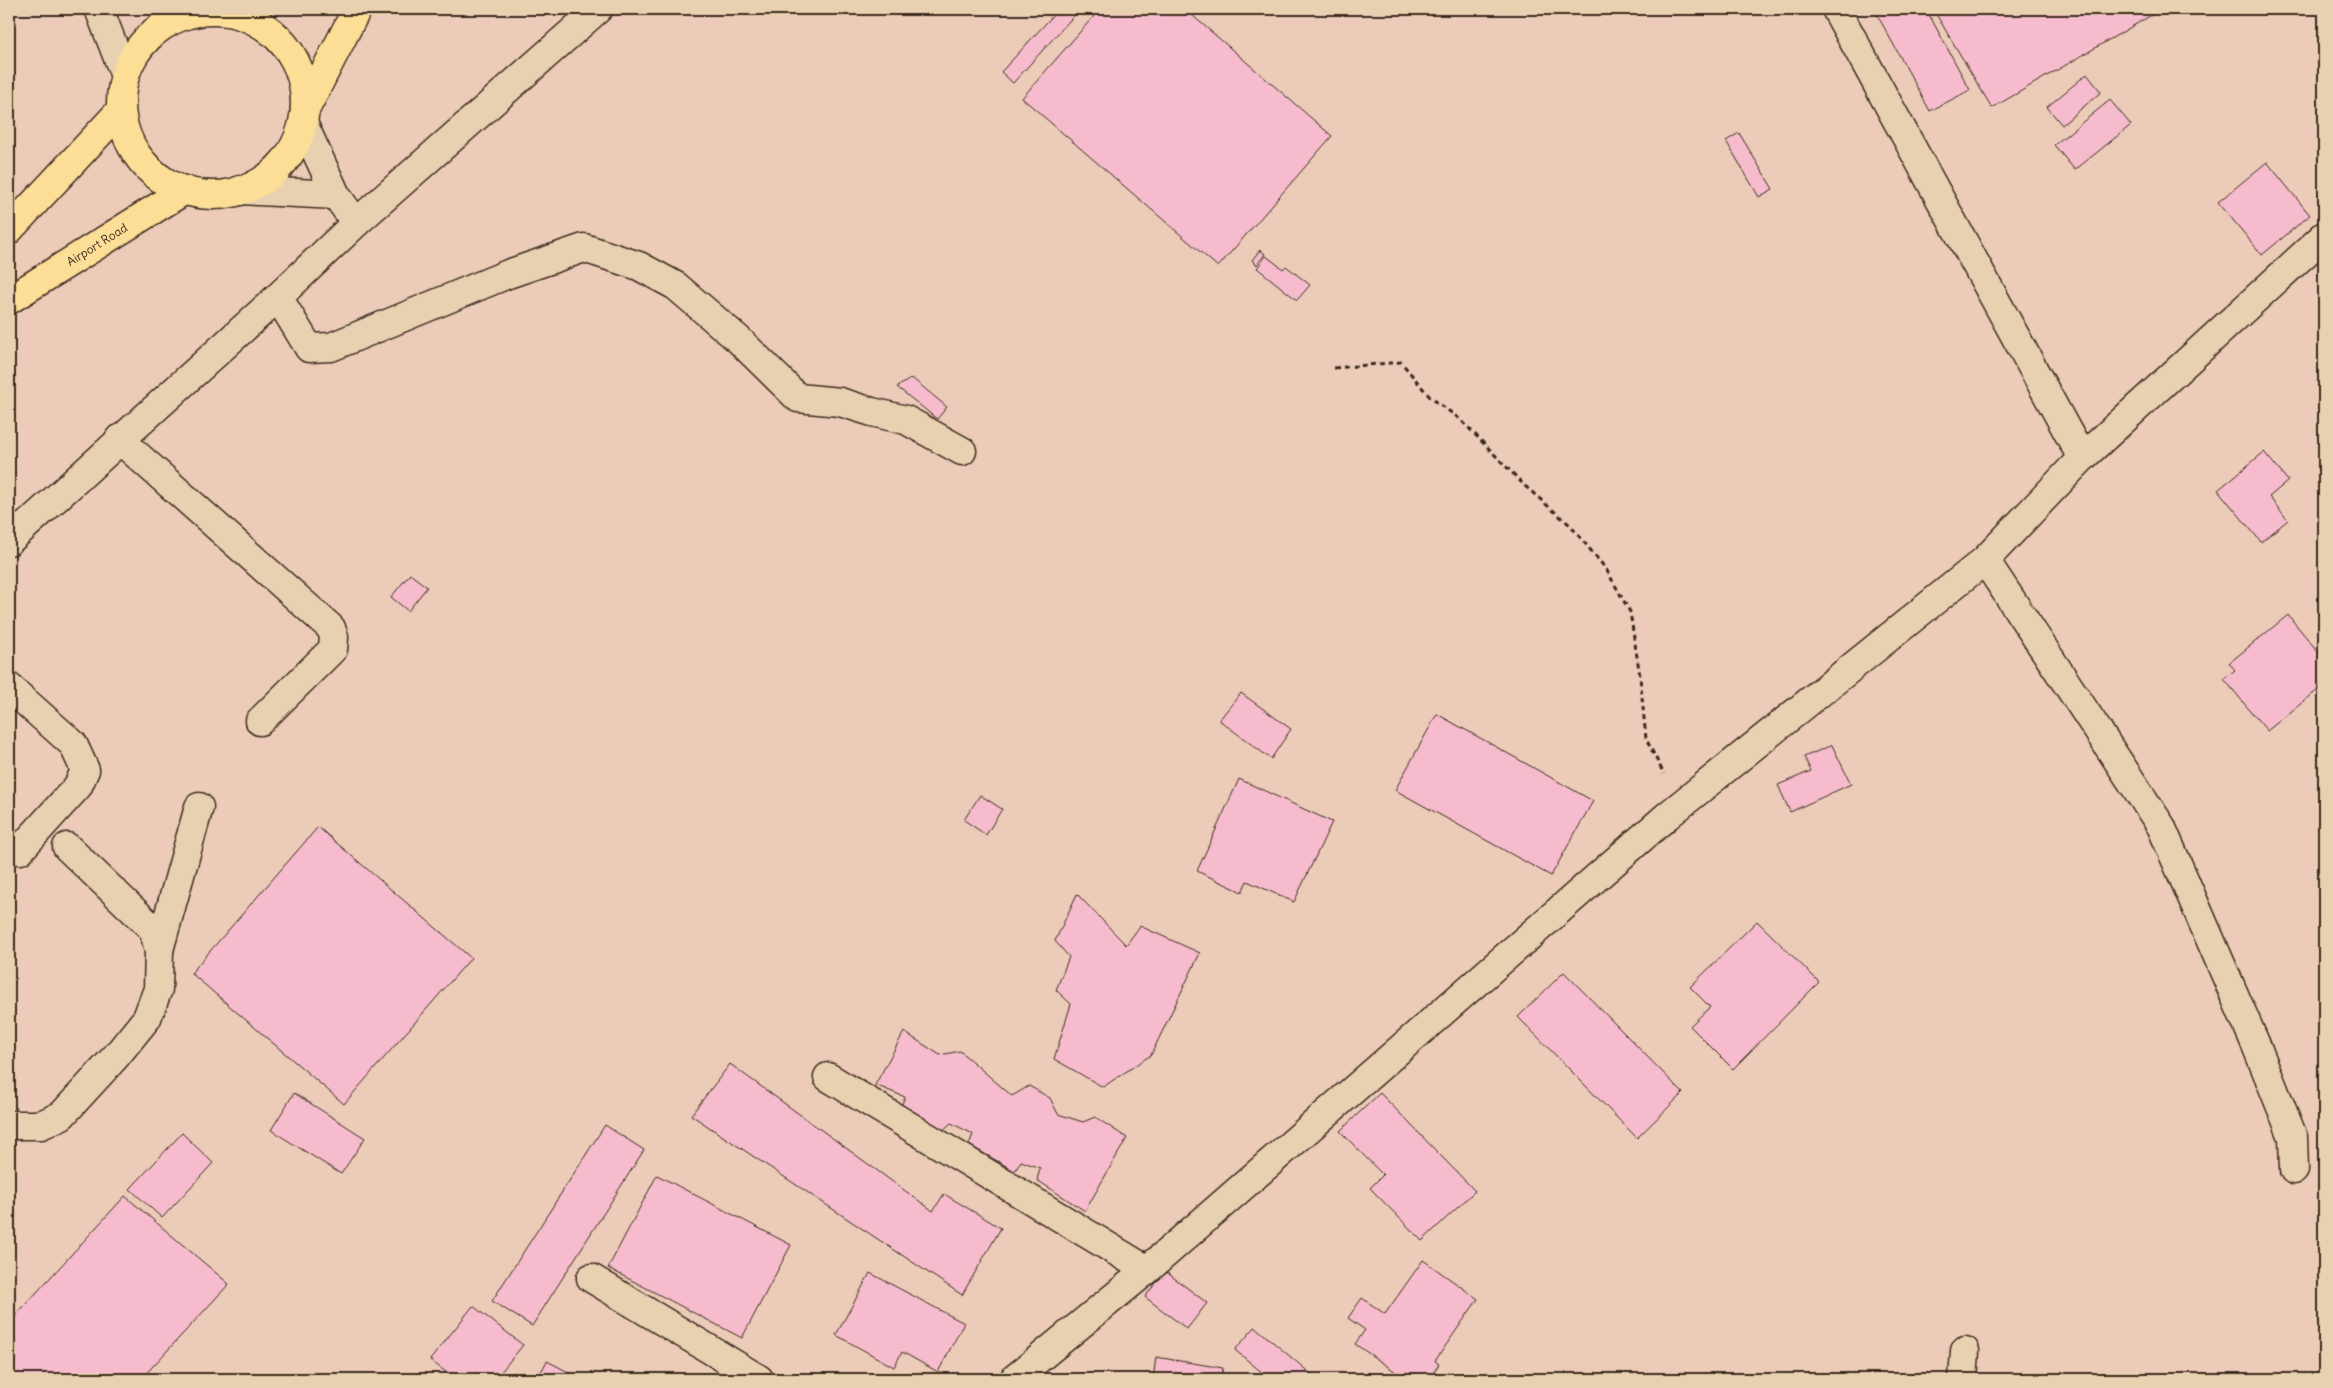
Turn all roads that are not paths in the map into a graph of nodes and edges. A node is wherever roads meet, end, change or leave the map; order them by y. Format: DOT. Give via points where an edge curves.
graph roads {
  1 [pos="99,9"];
  2 [pos="357,9"];
  3 [pos="598,9"];
  4 [pos="1836,9"];
  5 [pos="217,10"];
  6 [pos="125,76"];
  7 [pos="120,111"];
  8 [pos="304,116"];
  9 [pos="185,190"];
  10 [pos="240,190"];
  11 [pos="336,195"];
  12 [pos="356,223"];
  13 [pos="9,230"];
  14 [pos="2324,236"];
  15 [pos="278,297"];
  16 [pos="9,300"];
  17 [pos="119,439"];
  18 [pos="962,451"];
  19 [pos="2082,458"];
  20 [pos="9,541"];
  21 [pos="1985,560"];
  22 [pos="9,688"];
  23 [pos="260,721"];
  24 [pos="198,807"];
  25 [pos="67,847"];
  26 [pos="9,849"];
  27 [pos="159,950"];
  28 [pos="828,1077"];
  29 [pos="9,1125"];
  30 [pos="2294,1170"];
  31 [pos="1147,1270"];
  32 [pos="591,1278"];
  33 [pos="1965,1351"];
  34 [pos="760,1379"];
  35 [pos="1014,1379"];
  36 [pos="1963,1379"];
  1 -- 6 [label="street"];
  2 -- 8 [label="main road"];
  3 -- 12 [label="street"];
  4 -- 19 [label="street"];
  5 -- 6 [label="main road" via="179,17 164,24 140,46"];
  5 -- 8 [label="main road" via="242,15 261,24 291,52 305,90"];
  6 -- 7 [label="main road"];
  7 -- 9 [label="main road" via="135,153 148,170"];
  7 -- 13 [label="main road"];
  8 -- 10 [label="main road" via="286,157 274,172 255,185"];
  8 -- 11 [label="street"];
  9 -- 10 [label="main road" via="203,196 222,196"];
  9 -- 16 [label="main road, Airport Road"];
  10 -- 11 [label="street"];
  11 -- 12 [label="street"];
  12 -- 15 [label="street"];
  14 -- 19 [label="street"];
  15 -- 17 [label="street"];
  15 -- 18 [label="street" via="309,348 331,347 508,274 584,248 639,266 676,286 739,340 798,398 840,402 906,420"];
  17 -- 20 [label="street"];
  17 -- 23 [label="street" via="331,628 334,637 332,650"];
  19 -- 21 [label="street"];
  21 -- 30 [label="street" via="2161,826 2293,1137"];
  21 -- 31 [label="street" via="1668,816"];
  22 -- 26 [label="street" via="73,744 85,770 78,786 20,850"];
  24 -- 27 [label="street"];
  25 -- 27 [label="street" via="153,928"];
  27 -- 29 [label="street" via="158,989 147,1018 121,1052 62,1115 41,1125"];
  28 -- 31 [label="street"];
  31 -- 35 [label="street"];
  32 -- 34 [label="street"];
  33 -- 36 [label="street"];
}
